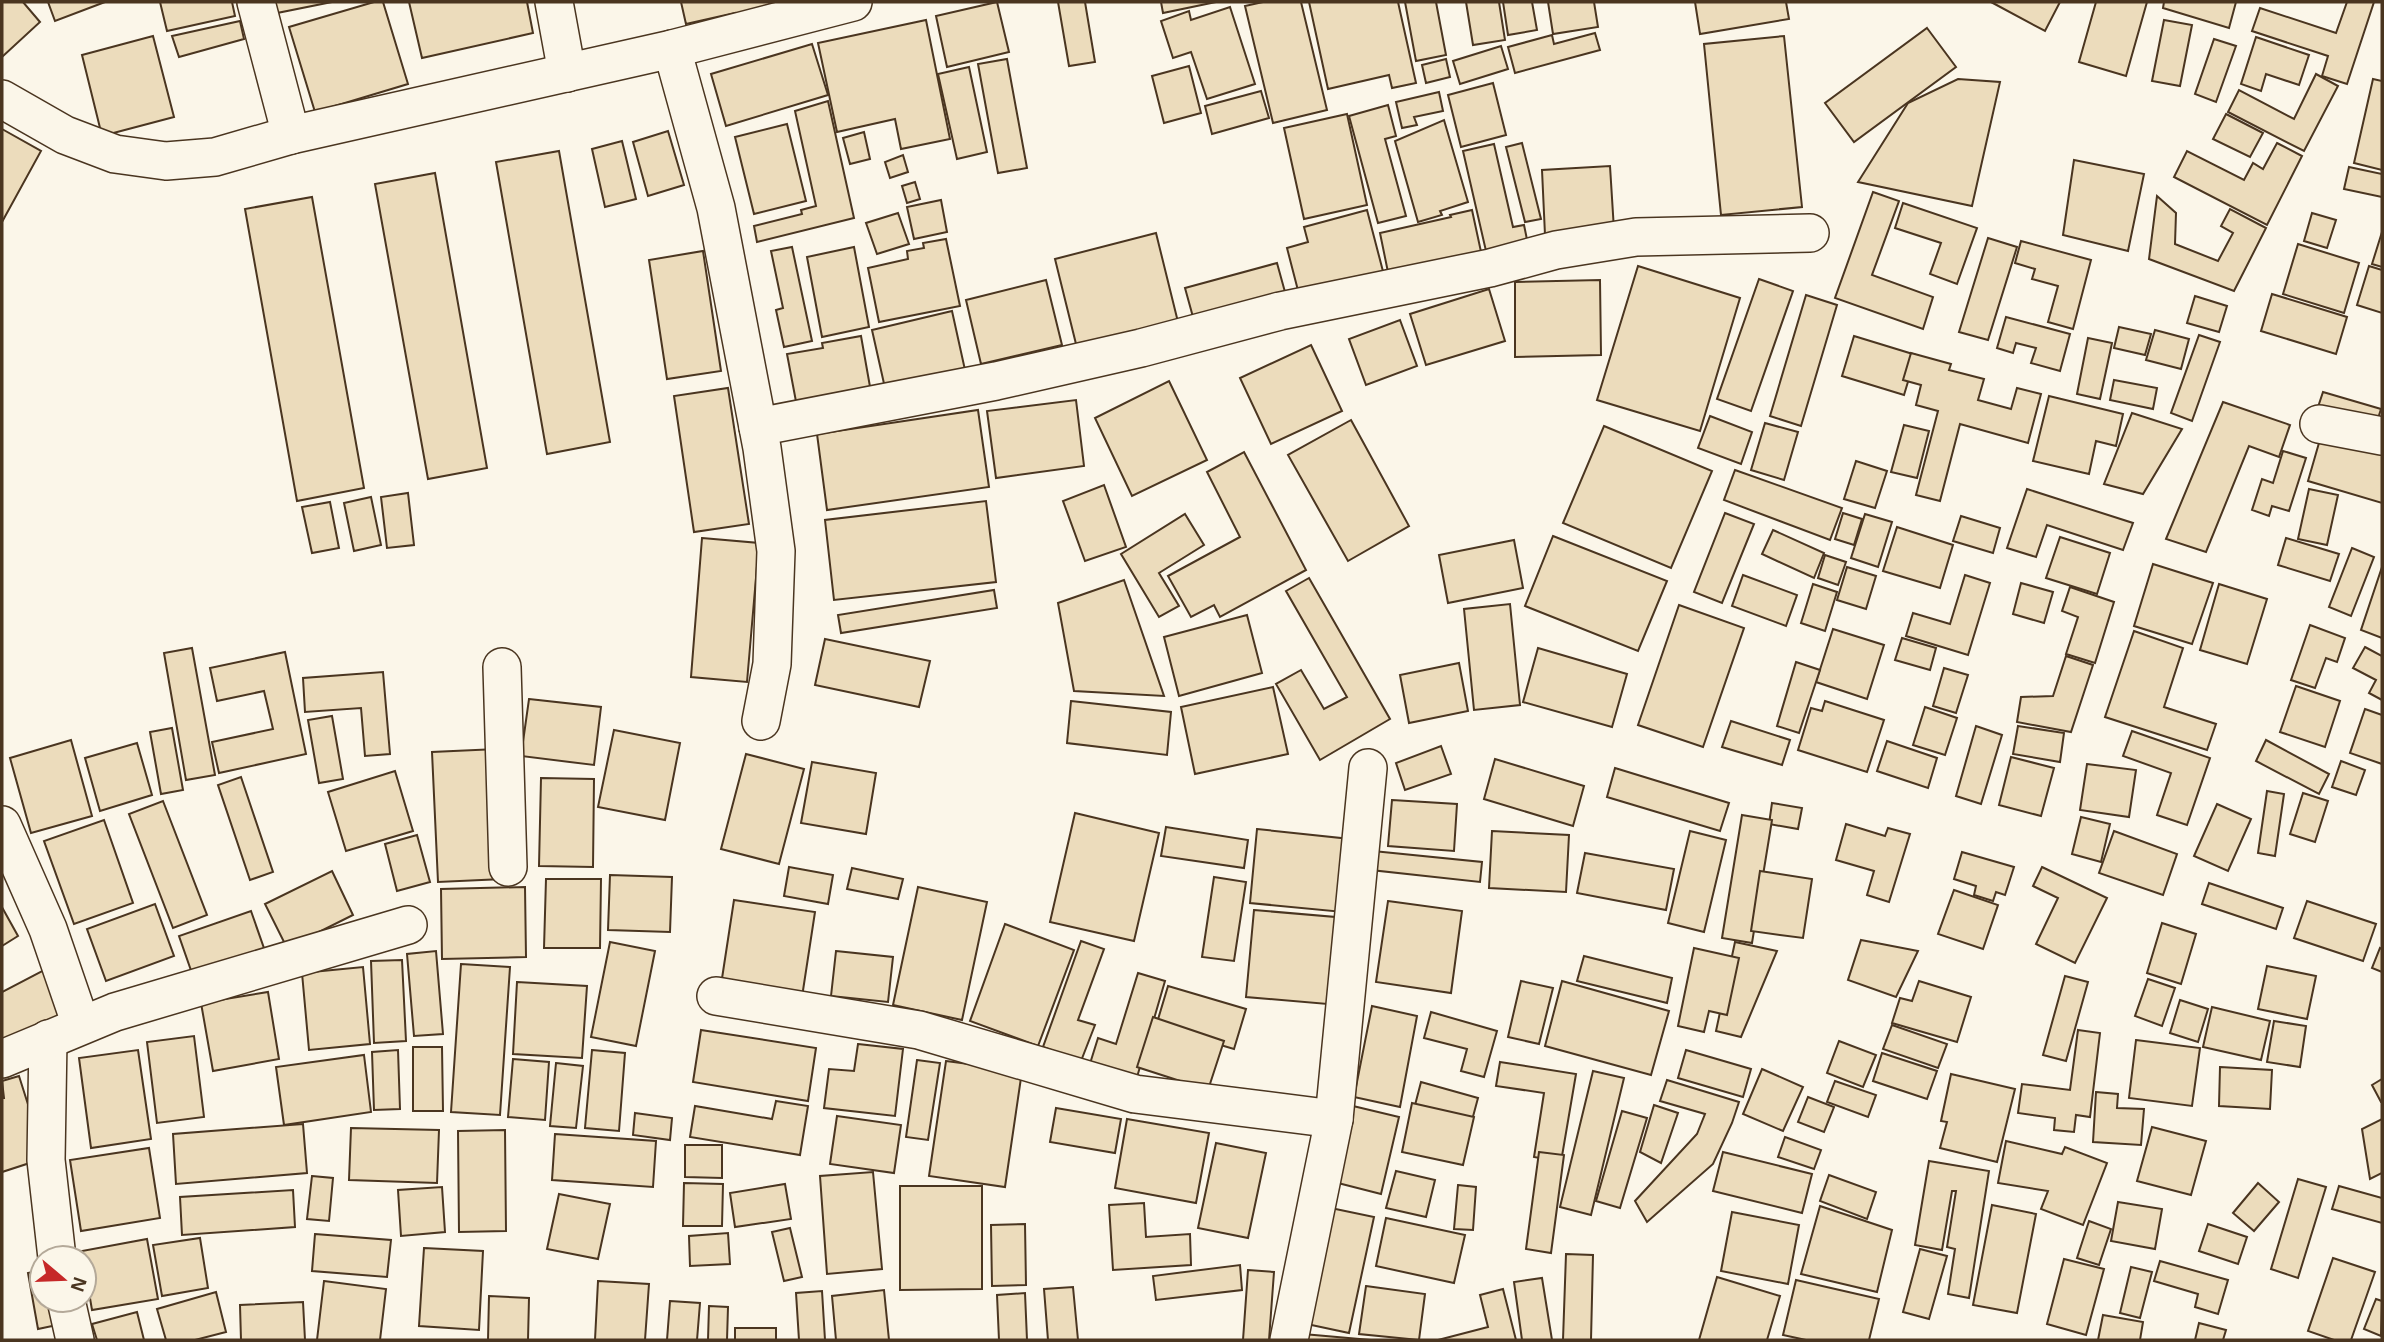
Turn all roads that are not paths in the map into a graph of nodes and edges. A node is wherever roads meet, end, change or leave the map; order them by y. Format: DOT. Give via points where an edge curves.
graph roads {
  1 [pos="256,2"];
  2 [pos="554,2"];
  3 [pos="853,2"];
  4 [pos="672,49"];
  5 [pos="567,73"];
  6 [pos="2,100"];
  7 [pos="291,135"];
  8 [pos="1810,233"];
  9 [pos="2319,424"];
  10 [pos="758,426"];
  11 [pos="2382,436"];
  12 [pos="502,667"];
  13 [pos="761,721"];
  14 [pos="1368,768"];
  15 [pos="2,825"];
  16 [pos="508,867"];
  17 [pos="408,925"];
  18 [pos="716,996"];
  19 [pos="80,1025"];
  20 [pos="48,1039"];
  21 [pos="2,1059"];
  22 [pos="1334,1119"];
  23 [pos="55,1244"];
  24 [pos="69,1314"];
  25 [pos="75,1340"];
  26 [pos="1289,1340"];
  1 -- 7 [label="street"];
  2 -- 5 [label="street"];
  3 -- 4 [label="street"];
  4 -- 5 [label="street"];
  4 -- 10 [label="street" via="716,208"];
  5 -- 7 [label="street"];
  6 -- 7 [label="street" via="65,135 115,154 166,161 215,157"];
  8 -- 10 [label="street" via="1636,237 1556,250 996,381"];
  9 -- 11 [label="street"];
  10 -- 13 [label="street" via="776,551 772,664"];
  12 -- 16 [label="street"];
  14 -- 22 [label="street"];
  15 -- 19 [label="street" via="48,929"];
  17 -- 19 [label="street"];
  18 -- 22 [label="street" via="919,1030 1135,1094"];
  19 -- 20 [label="street"];
  20 -- 21 [label="street"];
  20 -- 23 [label="street" via="46,1160"];
  22 -- 26 [label="street"];
  24 -- 25 [label="street"];
}
